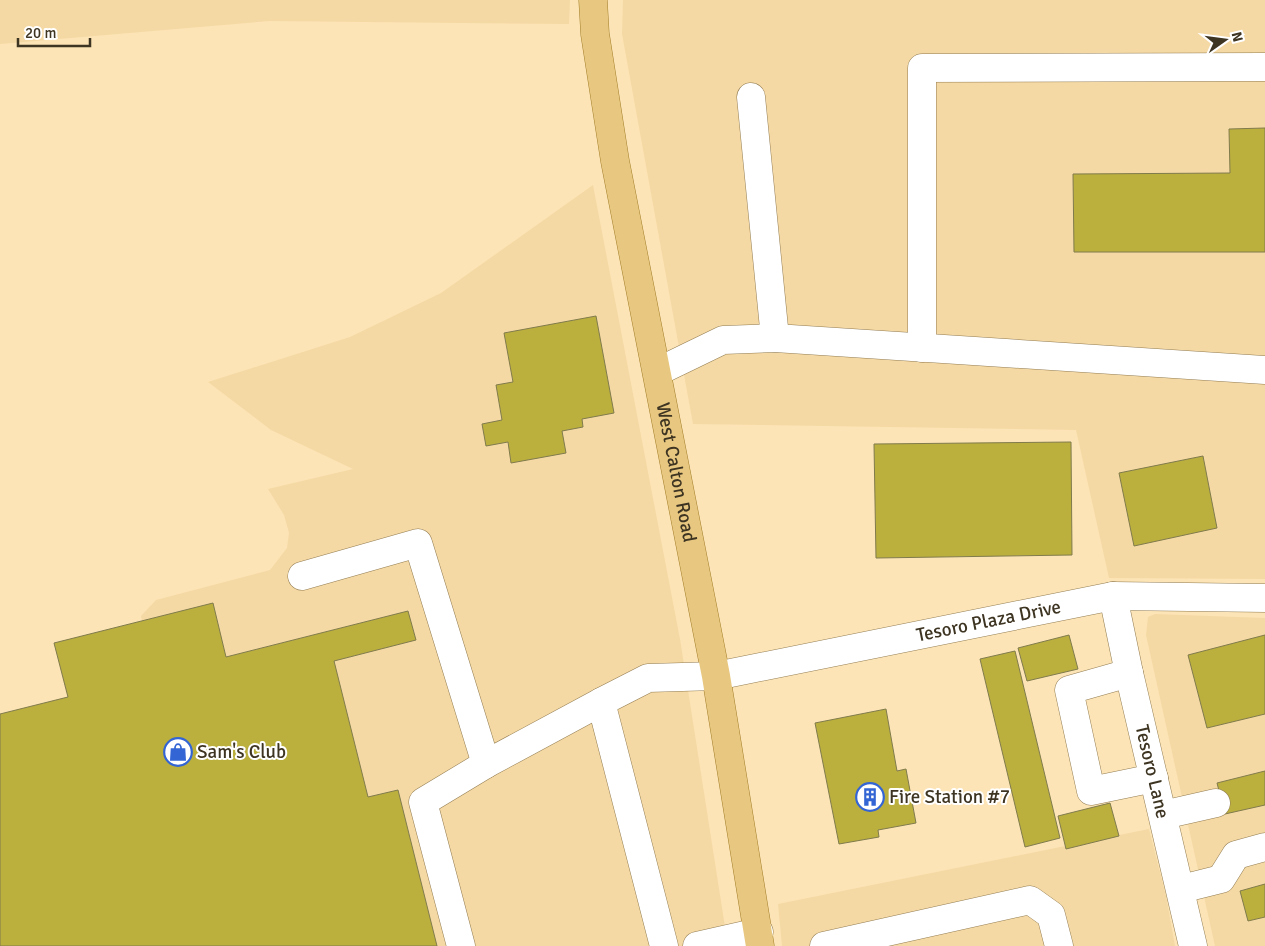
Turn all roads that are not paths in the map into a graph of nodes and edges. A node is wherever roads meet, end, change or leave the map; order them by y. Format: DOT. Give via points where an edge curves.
graph roads {
  1 [pos="593,0"];
  2 [pos="1265,67"];
  3 [pos="751,96"];
  4 [pos="775,338"];
  5 [pos="922,348"];
  6 [pos="1265,370"];
  7 [pos="657,372"];
  8 [pos="302,576"];
  9 [pos="1113,596"];
  10 [pos="1265,598"];
  11 [pos="1129,673"];
  12 [pos="716,676"];
  13 [pos="601,702"];
  14 [pos="486,764"];
  15 [pos="1154,778"];
  16 [pos="1216,803"];
  17 [pos="1163,815"];
  18 [pos="1265,847"];
  19 [pos="1181,888"];
  20 [pos="759,939"];
  21 [pos="461,946"];
  22 [pos="664,946"];
  23 [pos="697,946"];
  24 [pos="824,946"];
  25 [pos="1059,946"];
  26 [pos="1193,946"];
  1 -- 7 [label="main road, West Calton Road" via="594,34"];
  2 -- 5 [label="street" via="922,68"];
  3 -- 4 [label="street"];
  4 -- 5 [label="street"];
  4 -- 7 [label="street" via="723,340"];
  5 -- 6 [label="street"];
  7 -- 12 [label="main road, West Calton Road"];
  8 -- 14 [label="street" via="418,543"];
  9 -- 10 [label="street, Tesoro Plaza Drive"];
  9 -- 11 [label="street, Tesoro Lane"];
  9 -- 12 [label="street, Tesoro Plaza Drive"];
  11 -- 15 [label="street, Tesoro Lane"];
  11 -- 15 [label="street" via="1069,690 1091,792"];
  12 -- 13 [label="street, Tesoro Plaza Drive" via="648,678"];
  12 -- 20 [label="main road, West Calton Road"];
  13 -- 14 [label="street, Tesoro Plaza Drive"];
  13 -- 22 [label="street"];
  14 -- 21 [label="street, Tesoro Plaza Drive" via="423,802"];
  15 -- 17 [label="street, Tesoro Lane"];
  16 -- 17 [label="street"];
  17 -- 19 [label="street, Tesoro Lane"];
  18 -- 19 [label="street" via="1236,855 1220,879"];
  19 -- 26 [label="street, Tesoro Lane"];
  20 -- 23 [label="street"];
  24 -- 25 [label="street" via="1030,900 1051,915"];
}
